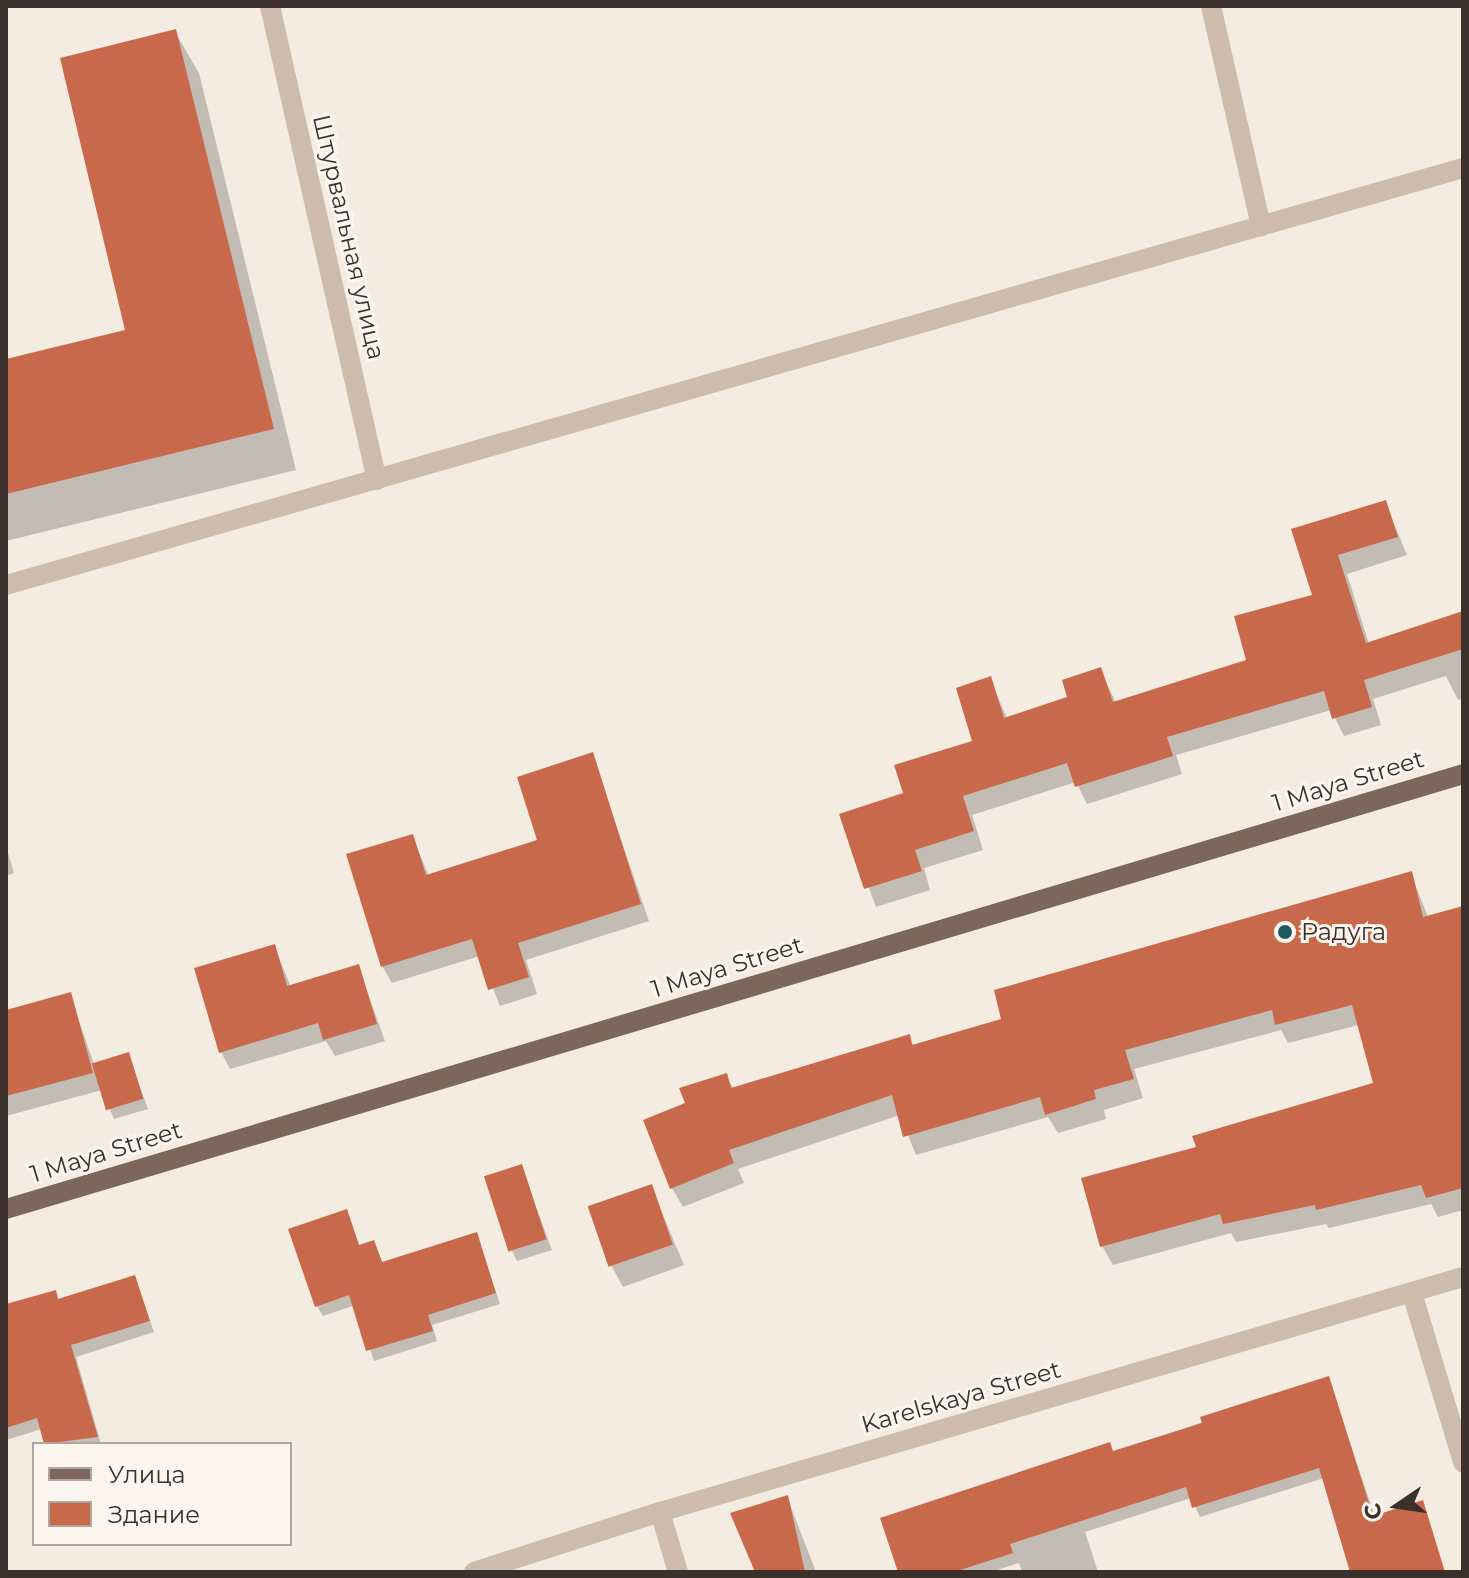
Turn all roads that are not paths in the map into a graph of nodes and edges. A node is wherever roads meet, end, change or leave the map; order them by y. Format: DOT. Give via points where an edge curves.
graph roads {
  1 [pos="270,6"];
  2 [pos="1211,6"];
  3 [pos="1463,168"];
  4 [pos="1261,226"];
  5 [pos="377,480"];
  6 [pos="6,585"];
  7 [pos="1463,774"];
  8 [pos="6,1209"];
  9 [pos="1463,1277"];
  10 [pos="1412,1293"];
  11 [pos="1463,1462"];
  12 [pos="660,1512"];
  13 [pos="474,1572"];
  14 [pos="678,1572"];
  1 -- 5 [label="street, Штурвальная улица"];
  2 -- 4 [label="street"];
  3 -- 4 [label="street"];
  4 -- 5 [label="street"];
  5 -- 6 [label="street"];
  7 -- 8 [label="main road, 1 Maya Street"];
  9 -- 10 [label="street, Karelskaya Street"];
  10 -- 11 [label="street"];
  10 -- 12 [label="street, Karelskaya Street"];
  12 -- 13 [label="street, Karelskaya Street"];
  12 -- 14 [label="street"];
}
